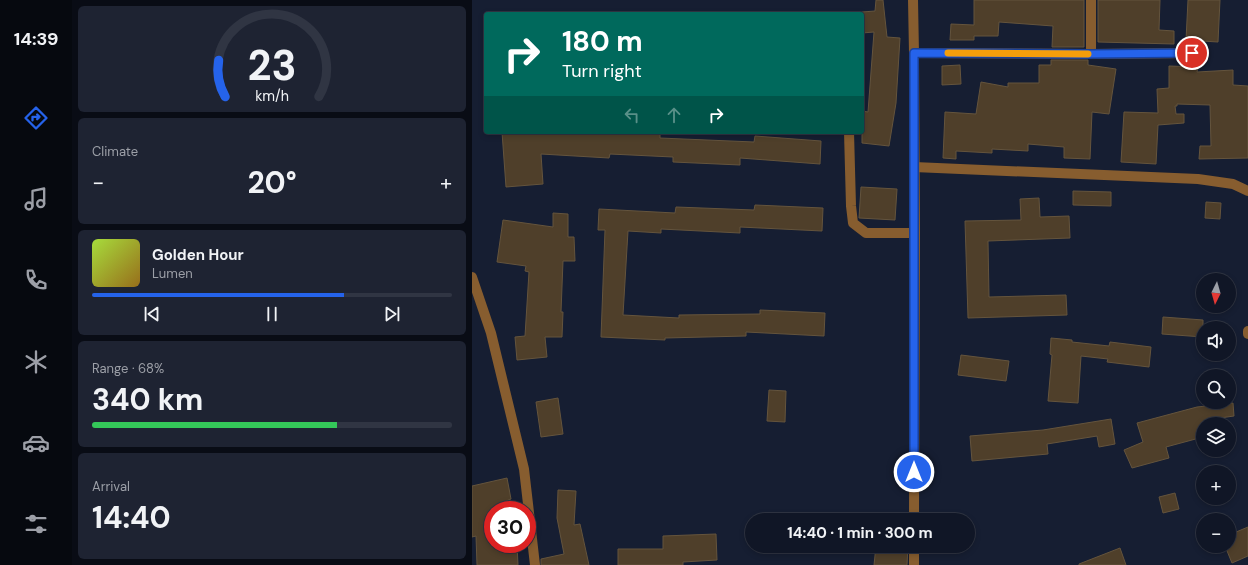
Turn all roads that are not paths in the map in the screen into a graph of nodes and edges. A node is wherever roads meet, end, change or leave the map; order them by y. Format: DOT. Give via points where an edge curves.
graph roads {
  1 [pos="912,0"];
  2 [pos="1091,0"];
  3 [pos="914,53"];
  4 [pos="1192,53"];
  5 [pos="1091,54"];
  6 [pos="849,134"];
  7 [pos="914,167"];
  8 [pos="1248,191"];
  9 [pos="915,233"];
  10 [pos="472,277"];
  11 [pos="914,513"];
  12 [pos="914,553"];
  13 [pos="535,565"];
  14 [pos="914,565"];
  1 -- 3 [label="street"];
  2 -- 5 [label="street"];
  3 -- 5 [label="street"];
  3 -- 7 [label="street"];
  4 -- 5 [label="street"];
  6 -- 9 [label="street" via="850,206 853,223 866,233"];
  7 -- 8 [label="street" via="1198,179 1233,184"];
  7 -- 9 [label="street"];
  9 -- 11 [label="street"];
  10 -- 13 [label="street" via="491,333 524,469"];
  12 -- 14 [label="street"];
}
